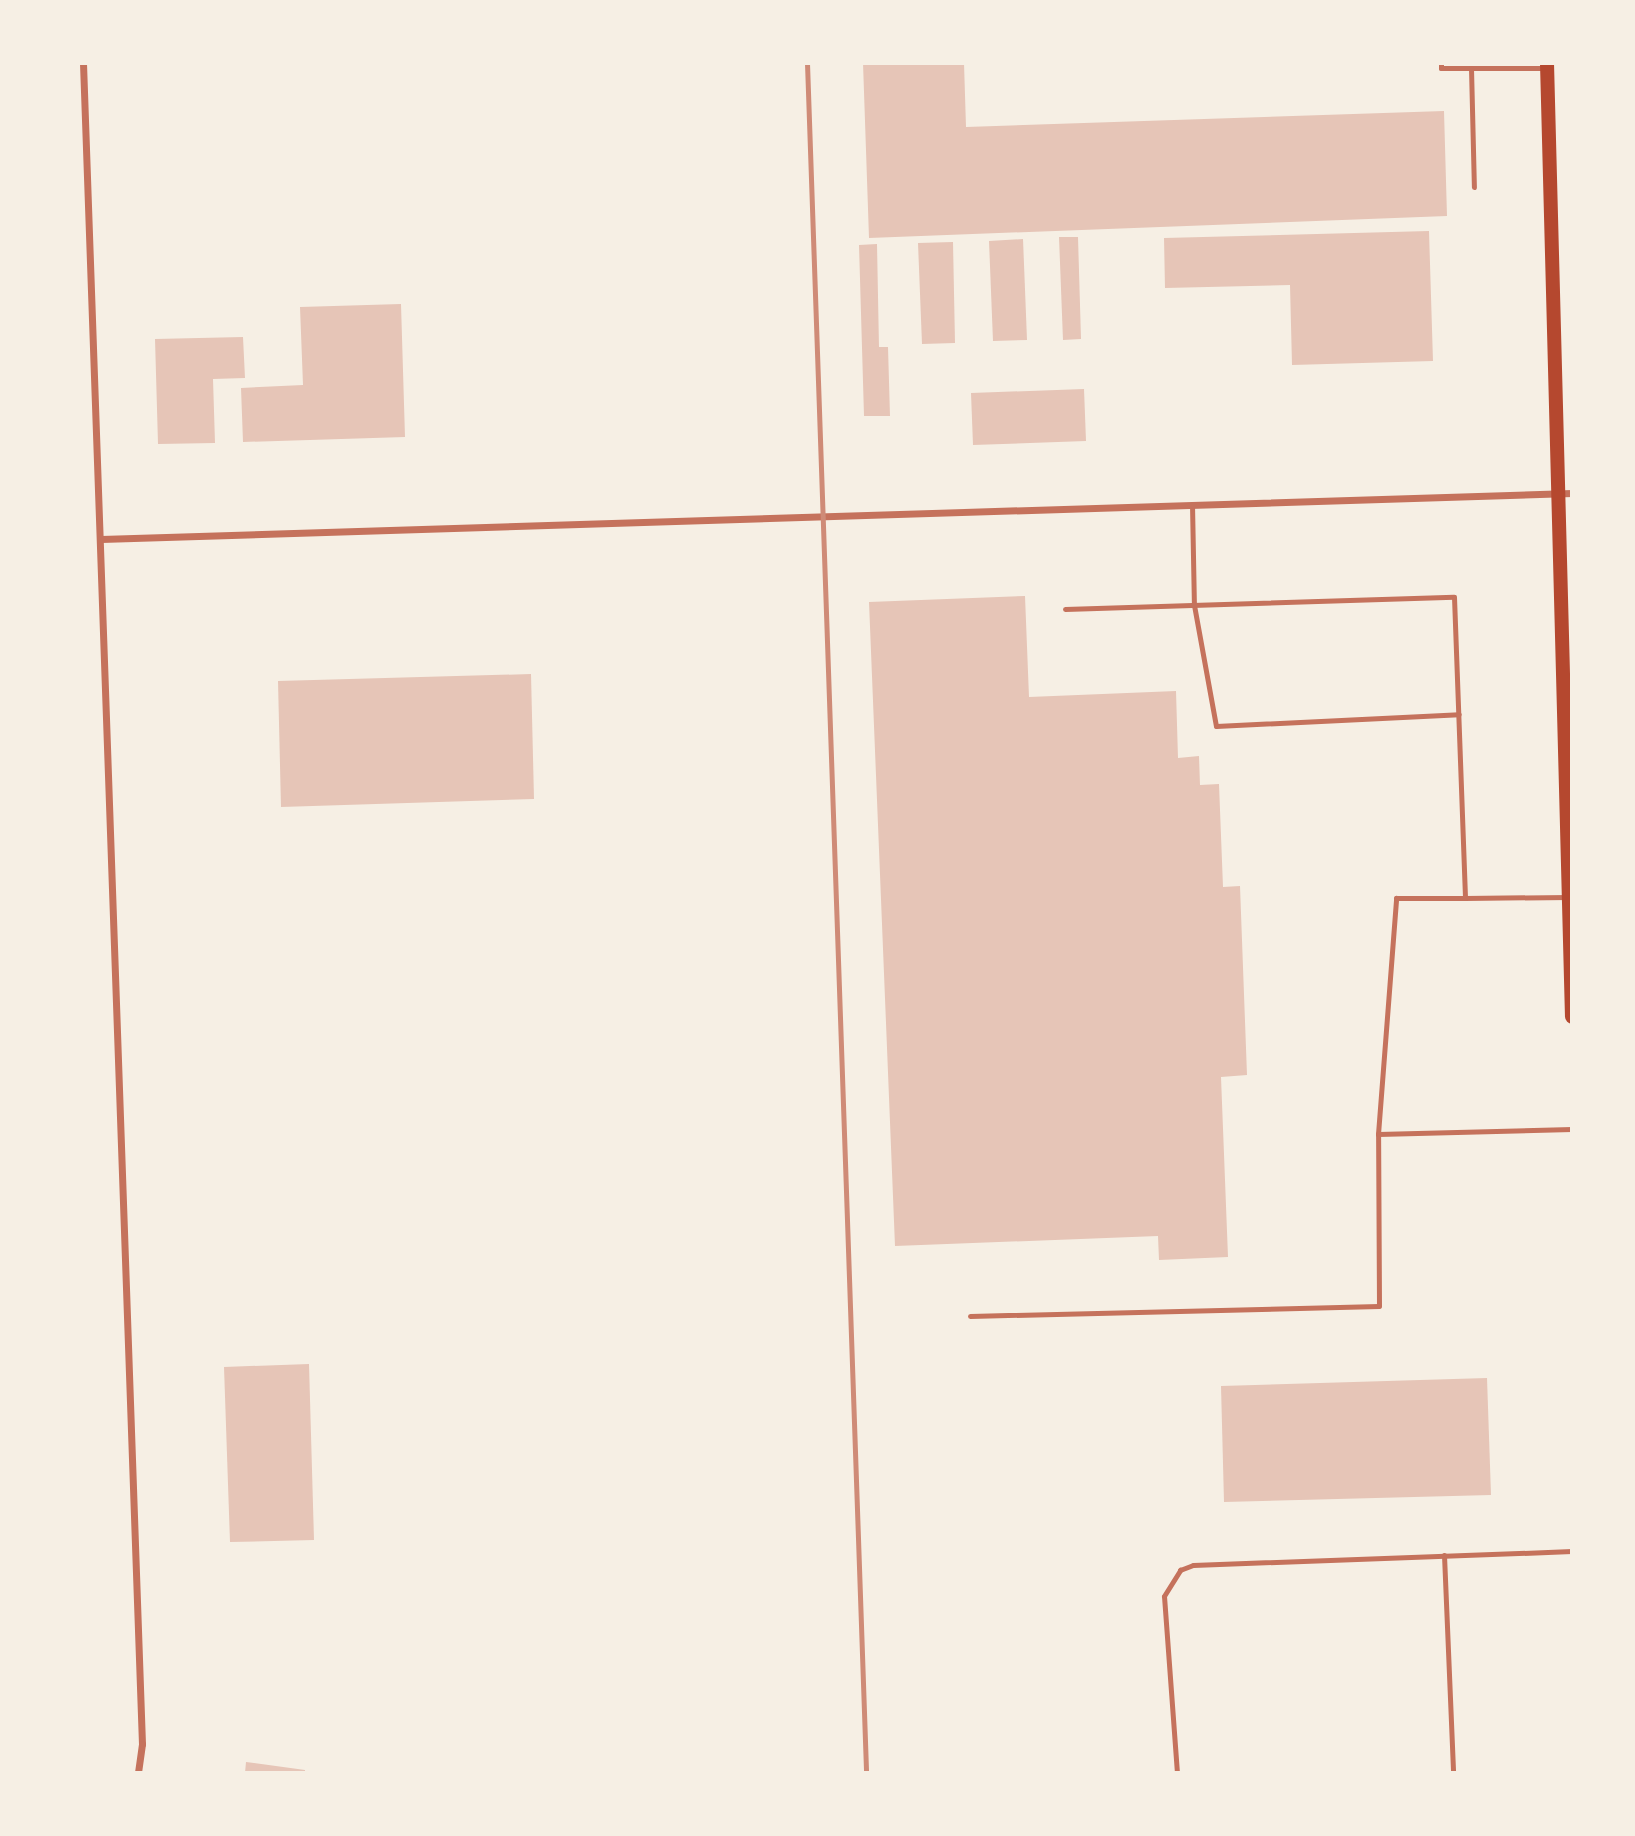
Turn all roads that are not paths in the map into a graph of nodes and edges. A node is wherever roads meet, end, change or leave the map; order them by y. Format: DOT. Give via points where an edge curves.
graph roads {
  1 [pos="83,63"];
  2 [pos="1441,63"];
  3 [pos="1547,65"];
  4 [pos="1471,68"];
  5 [pos="1474,187"];
  6 [pos="1565,493"];
  7 [pos="1192,504"];
  8 [pos="101,539"];
  9 [pos="1194,605"];
  10 [pos="1065,609"];
  11 [pos="1459,715"];
  12 [pos="1570,866"];
  13 [pos="1569,897"];
  14 [pos="1465,898"];
  15 [pos="1572,1017"];
  16 [pos="1572,1129"];
  17 [pos="1378,1135"];
  18 [pos="970,1316"];
  19 [pos="1572,1550"];
  20 [pos="1444,1555"];
  21 [pos="138,1773"];
  22 [pos="1177,1773"];
  23 [pos="1453,1773"];
  1 -- 8 [label="street"];
  2 -- 4 [label="lane" via="1441,68"];
  3 -- 4 [label="lane"];
  3 -- 6 [label="main road"];
  4 -- 5 [label="lane"];
  6 -- 7 [label="street"];
  6 -- 12 [label="main road"];
  7 -- 8 [label="street"];
  7 -- 9 [label="lane"];
  8 -- 21 [label="street" via="142,1744"];
  9 -- 10 [label="lane"];
  9 -- 11 [label="lane" via="1216,726"];
  9 -- 11 [label="lane" via="1454,597"];
  11 -- 14 [label="lane"];
  12 -- 13 [label="main road"];
  13 -- 14 [label="lane"];
  13 -- 15 [label="main road"];
  14 -- 17 [label="lane" via="1396,898"];
  16 -- 17 [label="lane"];
  17 -- 18 [label="lane" via="1379,1306"];
  19 -- 20 [label="lane"];
  20 -- 22 [label="lane" via="1193,1564 1180,1570 1164,1596"];
  20 -- 23 [label="lane"];
}
